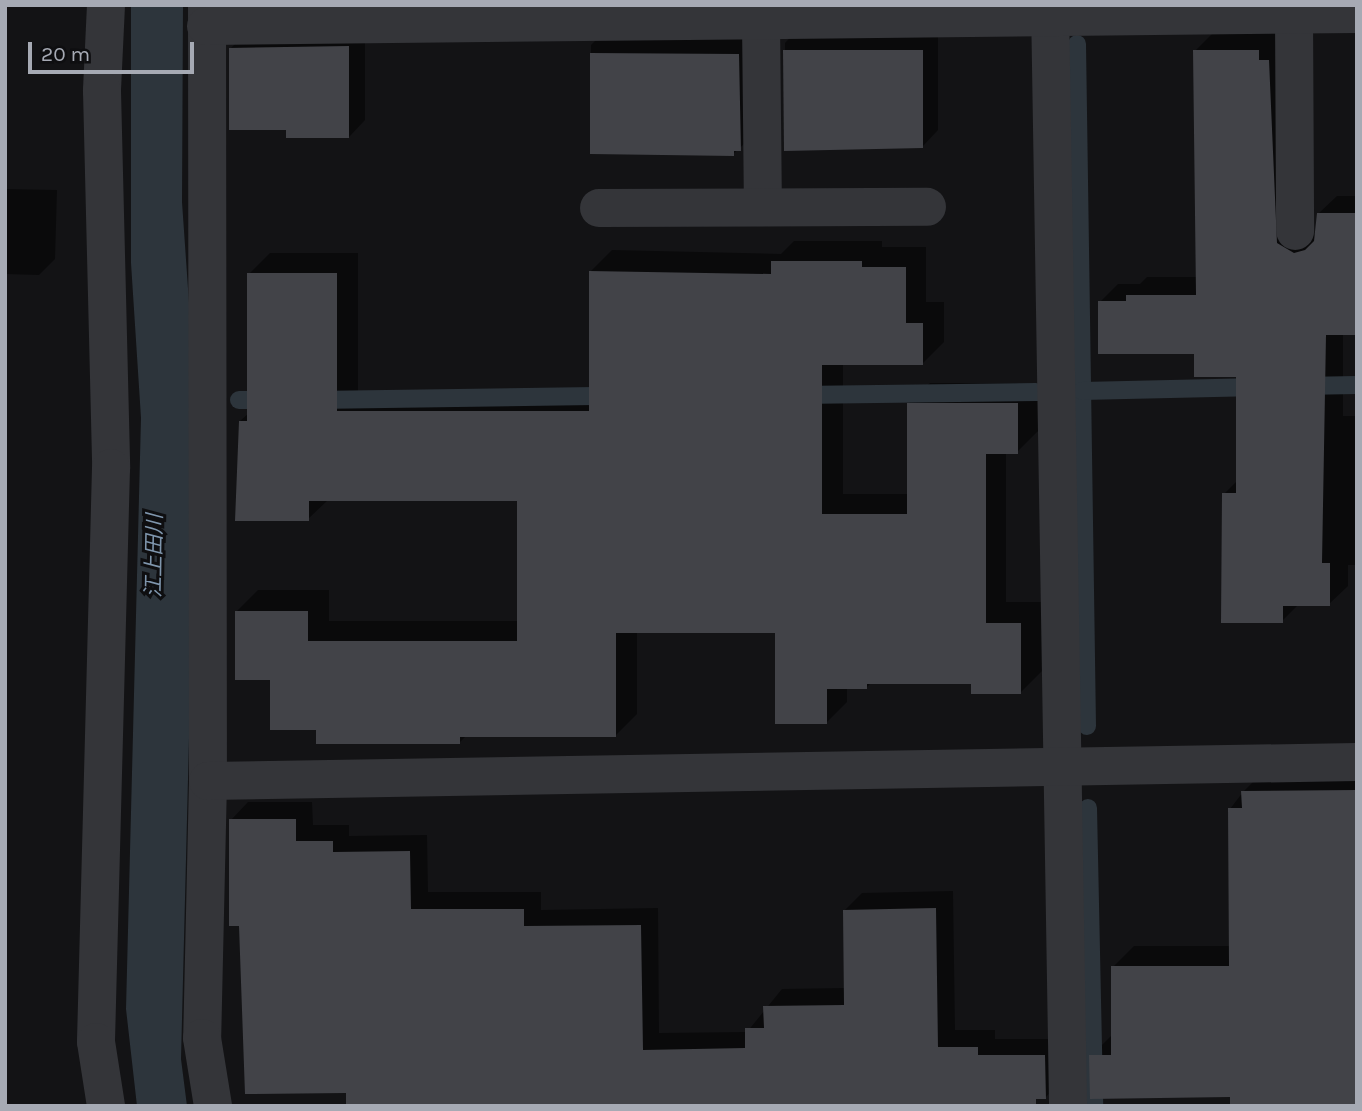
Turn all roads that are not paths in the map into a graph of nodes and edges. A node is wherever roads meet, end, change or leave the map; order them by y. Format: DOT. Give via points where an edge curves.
graph roads {
  1 [pos="106,5"];
  2 [pos="1050,12"];
  3 [pos="1294,15"];
  4 [pos="1357,15"];
  5 [pos="206,16"];
  6 [pos="761,21"];
  7 [pos="763,207"];
  8 [pos="927,207"];
  9 [pos="599,208"];
  10 [pos="1295,231"];
  11 [pos="1357,762"];
  12 [pos="1063,767"];
  13 [pos="208,781"];
  14 [pos="106,1106"];
  15 [pos="213,1106"];
  16 [pos="1068,1106"];
  1 -- 14 [label="street" via="102,91 111,468 96,1042"];
  2 -- 3 [label="street"];
  2 -- 6 [label="street"];
  2 -- 12 [label="street"];
  3 -- 4 [label="street"];
  3 -- 10 [label="street"];
  5 -- 6 [label="street"];
  5 -- 13 [label="street"];
  6 -- 7 [label="street"];
  7 -- 8 [label="street"];
  7 -- 9 [label="street"];
  11 -- 12 [label="street"];
  12 -- 13 [label="street"];
  12 -- 16 [label="street"];
  13 -- 15 [label="street" via="202,1038"];
}
